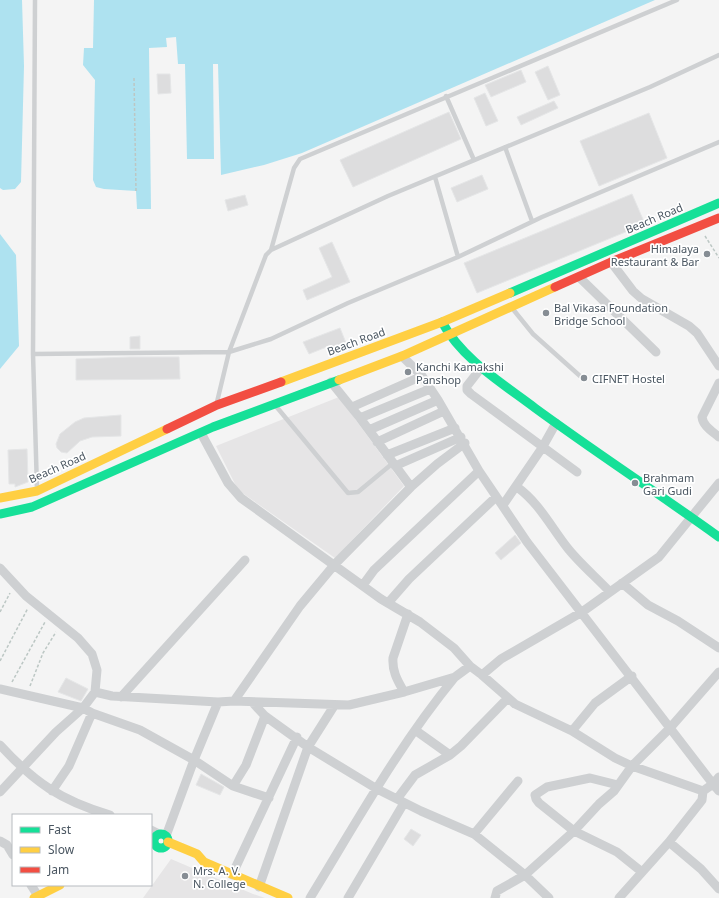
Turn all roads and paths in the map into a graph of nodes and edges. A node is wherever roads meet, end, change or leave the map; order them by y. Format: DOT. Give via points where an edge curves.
graph roads {
  1 [pos="35,0"];
  2 [pos="677,0"];
  3 [pos="719,55"];
  4 [pos="134,78"];
  5 [pos="446,96"];
  6 [pos="719,142"];
  7 [pos="505,147"];
  8 [pos="474,160"];
  9 [pos="435,177"];
  10 [pos="136,191"];
  11 [pos="719,203"];
  12 [pos="719,218"];
  13 [pos="532,221"];
  14 [pos="699,227"];
  15 [pos="271,250"];
  16 [pos="458,257"];
  17 [pos="719,258"];
  18 [pos="612,262"];
  19 [pos="579,276"];
  20 [pos="511,307"];
  21 [pos="442,322"];
  22 [pos="449,335"];
  23 [pos="229,352"];
  24 [pos="656,352"];
  25 [pos="33,354"];
  26 [pos="402,356"];
  27 [pos="719,366"];
  28 [pos="481,368"];
  29 [pos="422,376"];
  30 [pos="580,376"];
  31 [pos="331,382"];
  32 [pos="719,384"];
  33 [pos="430,389"];
  34 [pos="438,400"];
  35 [pos="274,404"];
  36 [pos="352,407"];
  37 [pos="216,408"];
  38 [pos="444,411"];
  39 [pos="360,418"];
  40 [pos="556,422"];
  41 [pos="455,428"];
  42 [pos="369,430"];
  43 [pos="201,433"];
  44 [pos="719,437"];
  45 [pos="463,440"];
  46 [pos="377,442"];
  47 [pos="542,448"];
  48 [pos="387,455"];
  49 [pos="394,465"];
  50 [pos="479,470"];
  51 [pos="577,472"];
  52 [pos="719,483"];
  53 [pos="411,487"];
  54 [pos="517,487"];
  55 [pos="37,491"];
  56 [pos="496,497"];
  57 [pos="0,498"];
  58 [pos="503,505"];
  59 [pos="0,514"];
  60 [pos="692,516"];
  61 [pos="718,536"];
  62 [pos="245,560"];
  63 [pos="335,564"];
  64 [pos="0,568"];
  65 [pos="622,583"];
  66 [pos="15,584"];
  67 [pos="363,585"];
  68 [pos="610,592"];
  69 [pos="32,600"];
  70 [pos="388,603"];
  71 [pos="0,612"];
  72 [pos="582,612"];
  73 [pos="408,614"];
  74 [pos="49,615"];
  75 [pos="61,624"];
  76 [pos="718,647"];
  77 [pos="0,661"];
  78 [pos="470,666"];
  79 [pos="719,672"];
  80 [pos="482,675"];
  81 [pos="632,676"];
  82 [pos="455,677"];
  83 [pos="4,690"];
  84 [pos="95,692"];
  85 [pos="404,692"];
  86 [pos="27,694"];
  87 [pos="121,697"];
  88 [pos="507,699"];
  89 [pos="234,701"];
  90 [pos="218,702"];
  91 [pos="254,702"];
  92 [pos="334,706"];
  93 [pos="83,708"];
  94 [pos="92,713"];
  95 [pos="265,716"];
  96 [pos="670,728"];
  97 [pos="415,730"];
  98 [pos="572,732"];
  99 [pos="297,737"];
  100 [pos="0,745"];
  101 [pos="308,747"];
  102 [pos="450,755"];
  103 [pos="194,760"];
  104 [pos="632,766"];
  105 [pos="23,770"];
  106 [pos="719,777"];
  107 [pos="518,780"];
  108 [pos="618,785"];
  109 [pos="234,786"];
  110 [pos="716,788"];
  111 [pos="377,789"];
  112 [pos="52,791"];
  113 [pos="703,791"];
  114 [pos="0,792"];
  115 [pos="269,798"];
  116 [pos="400,801"];
  117 [pos="106,814"];
  118 [pos="574,832"];
  119 [pos="474,834"];
  120 [pos="0,840"];
  121 [pos="158,841"];
  122 [pos="669,842"];
  123 [pos="12,853"];
  124 [pos="642,872"];
  125 [pos="232,875"];
  126 [pos="526,875"];
  127 [pos="31,886"];
  128 [pos="58,886"];
  129 [pos="259,887"];
  130 [pos="719,889"];
  131 [pos="36,897"];
  132 [pos="288,898"];
  133 [pos="310,898"];
  134 [pos="348,898"];
  135 [pos="495,898"];
  136 [pos="549,898"];
  137 [pos="619,898"];
  1 -- 25 [label="lane"];
  2 -- 5 [label="lane"];
  3 -- 7 [label="lane" via="650,87"];
  4 -- 10 [label="path"];
  5 -- 8 [label="lane"];
  5 -- 15 [label="lane" via="300,159 294,168"];
  6 -- 13 [label="lane"];
  7 -- 8 [label="lane"];
  7 -- 13 [label="lane"];
  8 -- 9 [label="lane"];
  9 -- 15 [label="lane"];
  9 -- 16 [label="lane"];
  11 -- 21 [label="main road, Beach Road"];
  12 -- 14 [label="main road"];
  13 -- 16 [label="lane"];
  14 -- 17 [label="path"];
  14 -- 18 [label="main road"];
  15 -- 23 [label="lane" via="266,255"];
  16 -- 23 [label="lane" via="271,338"];
  18 -- 19 [label="main road"];
  18 -- 27 [label="street" via="642,299 697,333"];
  19 -- 20 [label="main road"];
  19 -- 24 [label="street"];
  20 -- 22 [label="main road"];
  20 -- 30 [label="lane" via="533,334"];
  21 -- 22 [label="main road"];
  21 -- 37 [label="main road, Beach Road"];
  22 -- 26 [label="main road"];
  22 -- 28 [label="main road"];
  23 -- 25 [label="lane"];
  23 -- 37 [label="lane"];
  25 -- 55 [label="lane"];
  26 -- 29 [label="street"];
  26 -- 31 [label="main road"];
  28 -- 40 [label="main road"];
  28 -- 47 [label="street" via="468,383 467,390"];
  29 -- 33 [label="street"];
  29 -- 36 [label="street"];
  31 -- 35 [label="main road"];
  31 -- 36 [label="street"];
  32 -- 44 [label="street" via="702,416 707,427"];
  33 -- 34 [label="street"];
  33 -- 39 [label="street"];
  34 -- 38 [label="street"];
  34 -- 42 [label="street"];
  35 -- 43 [label="main road" via="214,423"];
  35 -- 49 [label="lane" via="348,493 358,492"];
  36 -- 39 [label="street"];
  37 -- 55 [label="main road, Beach Road"];
  38 -- 41 [label="street"];
  38 -- 46 [label="street"];
  39 -- 42 [label="street"];
  40 -- 47 [label="street"];
  40 -- 60 [label="main road"];
  41 -- 45 [label="street"];
  41 -- 48 [label="street"];
  42 -- 46 [label="street"];
  43 -- 59 [label="main road" via="32,507"];
  43 -- 63 [label="street" via="234,491"];
  45 -- 49 [label="street"];
  45 -- 50 [label="street"];
  45 -- 53 [label="street"];
  46 -- 48 [label="street"];
  47 -- 51 [label="street"];
  47 -- 54 [label="street"];
  48 -- 49 [label="street"];
  49 -- 53 [label="street"];
  50 -- 56 [label="street"];
  50 -- 67 [label="street" via="374,570"];
  52 -- 60 [label="street"];
  53 -- 63 [label="street"];
  54 -- 58 [label="street"];
  54 -- 68 [label="street" via="527,494 566,546"];
  55 -- 57 [label="main road, Beach Road"];
  56 -- 58 [label="street"];
  56 -- 70 [label="street" via="409,579"];
  58 -- 72 [label="street" via="527,542"];
  60 -- 61 [label="main road"];
  60 -- 65 [label="street" via="659,557"];
  62 -- 87 [label="street"];
  63 -- 67 [label="street"];
  63 -- 89 [label="street" via="296,612"];
  64 -- 66 [label="street"];
  65 -- 68 [label="street"];
  65 -- 76 [label="street" via="648,605"];
  66 -- 69 [label="street"];
  66 -- 71 [label="path"];
  67 -- 70 [label="street"];
  68 -- 72 [label="street"];
  69 -- 74 [label="street"];
  69 -- 77 [label="path"];
  70 -- 73 [label="street"];
  72 -- 80 [label="street" via="501,659"];
  72 -- 81 [label="street"];
  73 -- 78 [label="street" via="454,648"];
  73 -- 85 [label="street" via="392,666"];
  74 -- 75 [label="street"];
  74 -- 83 [label="path"];
  75 -- 84 [label="street" via="92,654 97,670"];
  75 -- 86 [label="path" via="43,653"];
  78 -- 80 [label="street"];
  78 -- 82 [label="street"];
  79 -- 96 [label="street"];
  80 -- 88 [label="street"];
  81 -- 96 [label="street"];
  81 -- 98 [label="street" via="595,703"];
  82 -- 85 [label="street"];
  82 -- 97 [label="street"];
  83 -- 86 [label="street"];
  84 -- 87 [label="street"];
  84 -- 93 [label="street"];
  85 -- 92 [label="street"];
  86 -- 93 [label="street"];
  87 -- 90 [label="street"];
  88 -- 98 [label="street"];
  88 -- 102 [label="street"];
  89 -- 90 [label="street"];
  89 -- 91 [label="street"];
  90 -- 103 [label="street"];
  91 -- 92 [label="street"];
  91 -- 95 [label="street"];
  92 -- 101 [label="street"];
  93 -- 94 [label="street"];
  93 -- 105 [label="street" via="56,732"];
  94 -- 103 [label="street" via="140,730"];
  94 -- 112 [label="street" via="69,766"];
  95 -- 99 [label="street"];
  95 -- 109 [label="street" via="246,765"];
  96 -- 104 [label="street"];
  96 -- 110 [label="street"];
  97 -- 102 [label="street"];
  97 -- 111 [label="street"];
  98 -- 104 [label="street"];
  99 -- 101 [label="street"];
  99 -- 115 [label="street"];
  100 -- 105 [label="street"];
  101 -- 111 [label="street"];
  101 -- 129 [label="street"];
  102 -- 116 [label="street" via="415,775"];
  103 -- 109 [label="street"];
  103 -- 121 [label="street"];
  104 -- 108 [label="street"];
  104 -- 113 [label="street"];
  105 -- 112 [label="street"];
  105 -- 114 [label="street"];
  106 -- 110 [label="street"];
  107 -- 119 [label="street"];
  108 -- 118 [label="street"];
  108 -- 118 [label="street" via="590,778 547,787 535,795 539,802"];
  109 -- 115 [label="street"];
  110 -- 113 [label="street"];
  111 -- 116 [label="street"];
  111 -- 133 [label="street"];
  112 -- 117 [label="street" via="82,807"];
  113 -- 122 [label="street" via="702,800"];
  115 -- 125 [label="street"];
  116 -- 119 [label="street"];
  116 -- 134 [label="street"];
  118 -- 124 [label="street" via="617,852"];
  118 -- 126 [label="street"];
  119 -- 126 [label="street"];
  120 -- 123 [label="street"];
  121 -- 125 [label="main road" via="197,854 204,862"];
  122 -- 124 [label="street"];
  122 -- 130 [label="street" via="701,869"];
  124 -- 137 [label="street"];
  125 -- 129 [label="main road"];
  126 -- 135 [label="street" via="496,891"];
  126 -- 136 [label="street"];
  127 -- 131 [label="street"];
  128 -- 131 [label="main road"];
  129 -- 132 [label="main road"];
}
